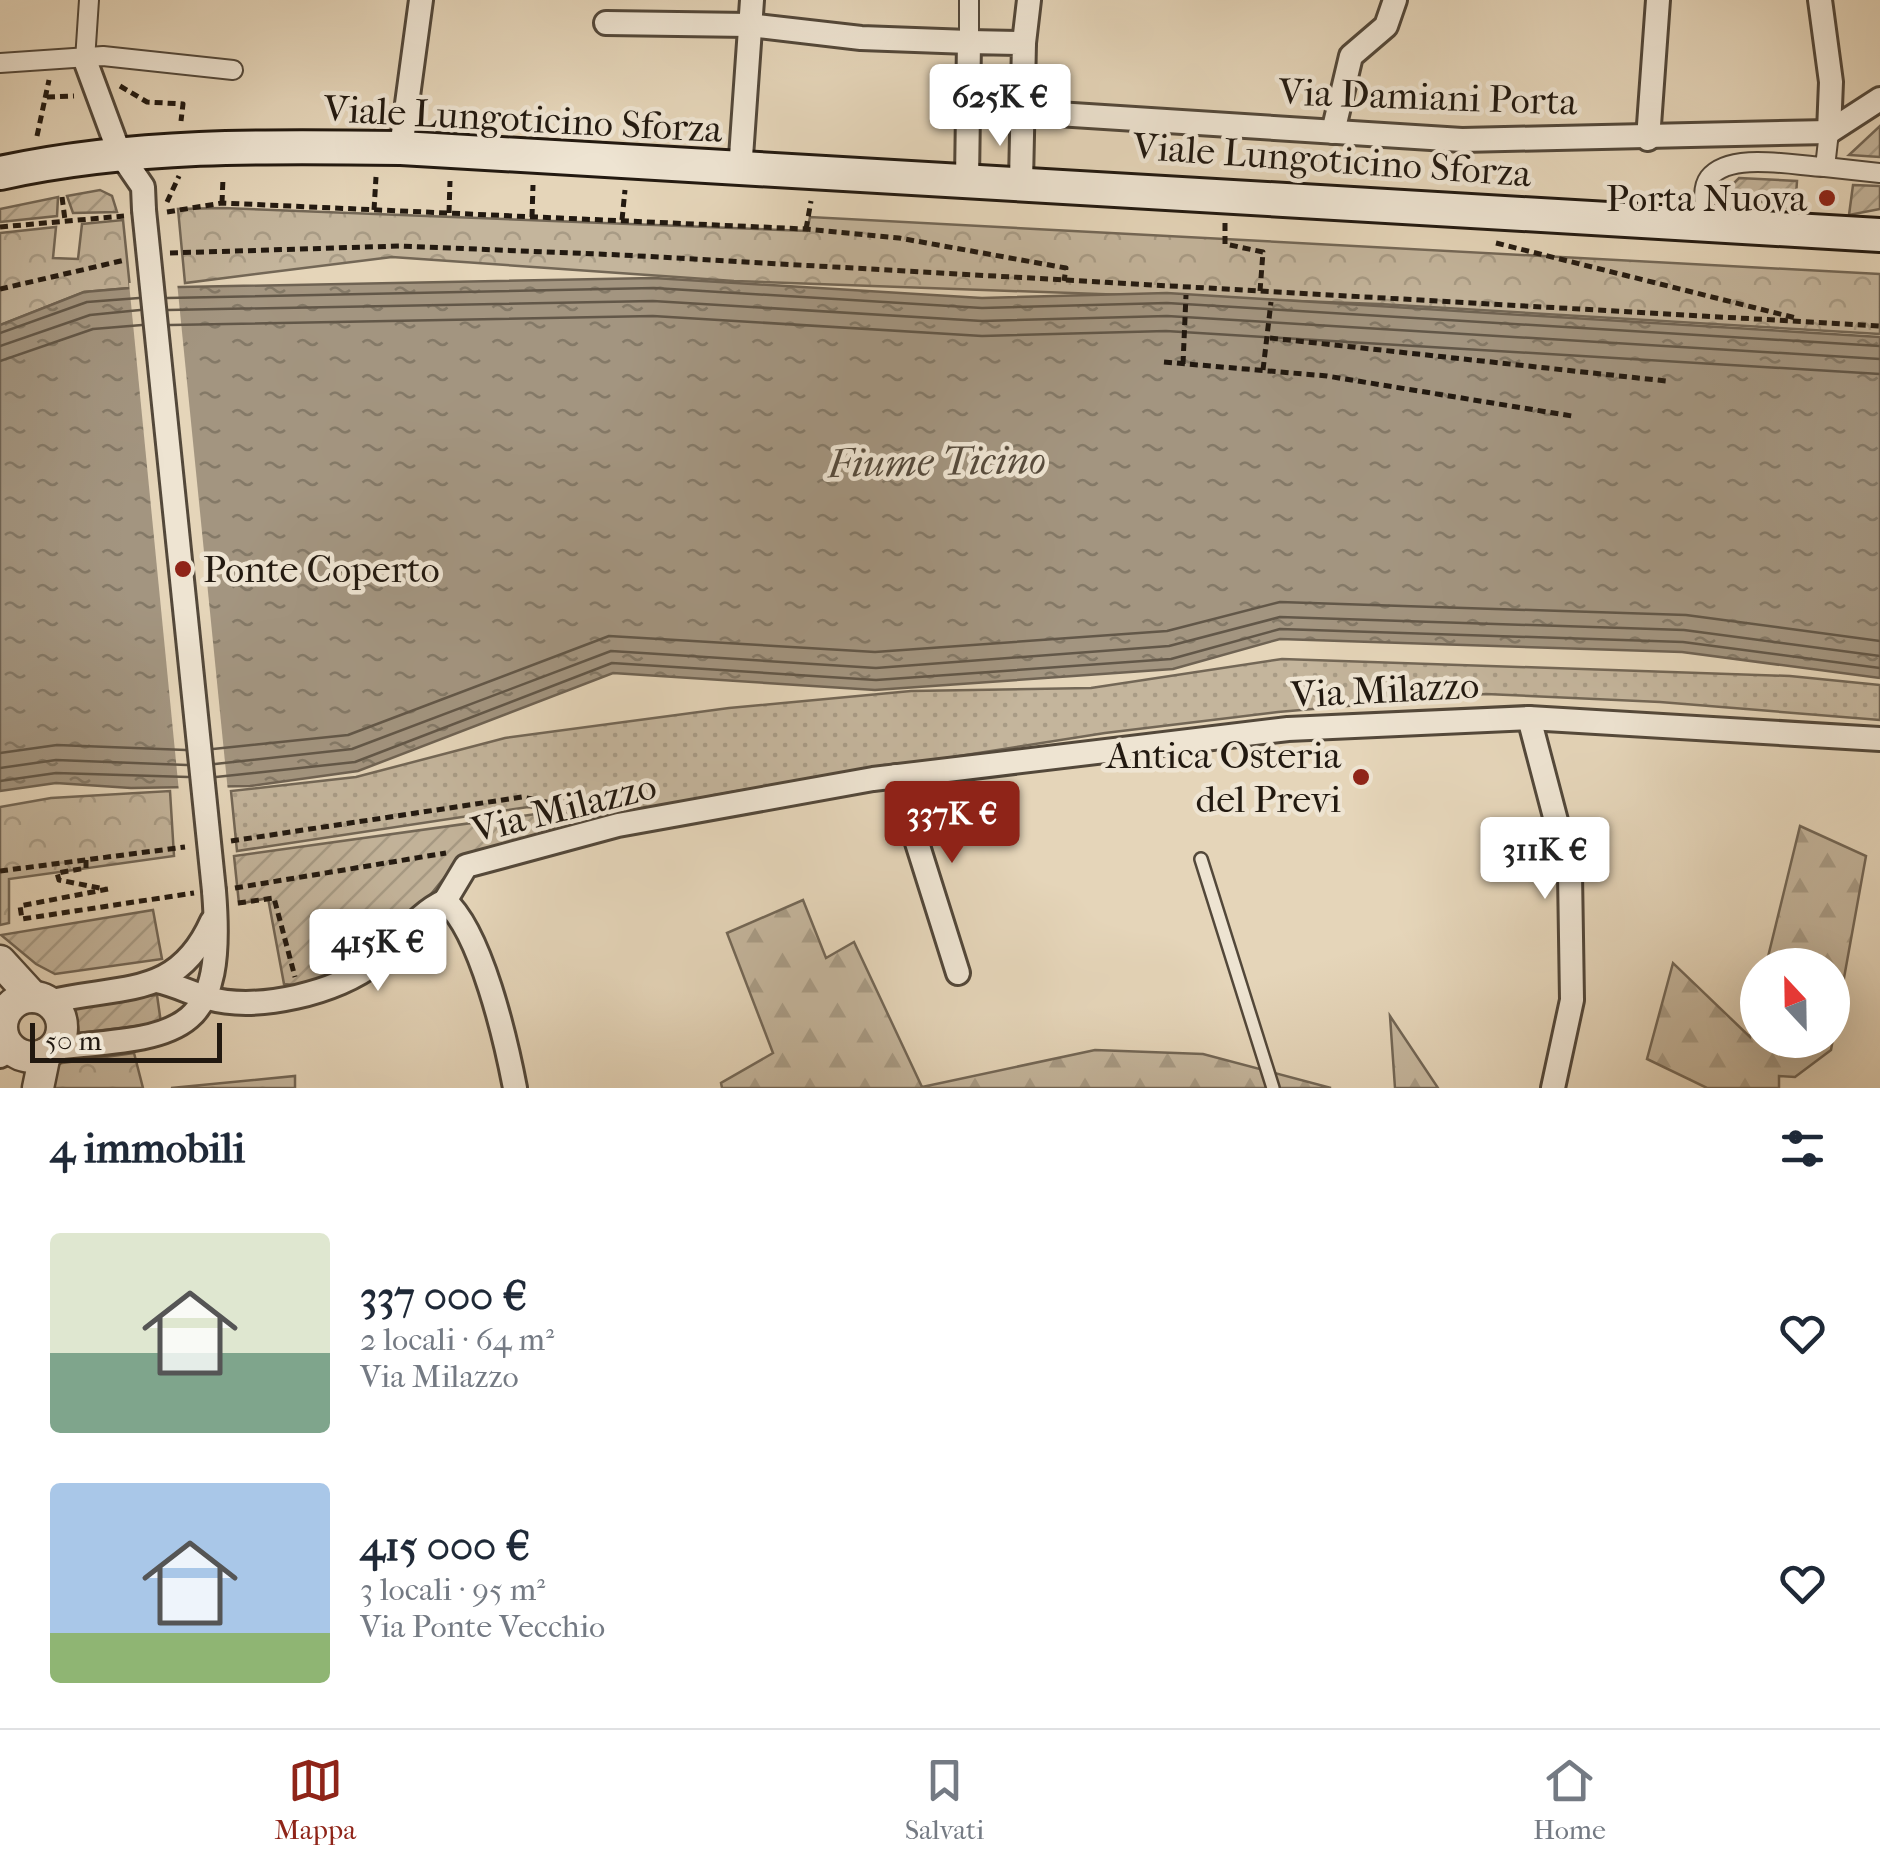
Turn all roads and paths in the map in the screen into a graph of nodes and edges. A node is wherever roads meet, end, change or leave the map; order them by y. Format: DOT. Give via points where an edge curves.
graph roads {
  1 [pos="89,0"];
  2 [pos="421,0"];
  3 [pos="752,0"];
  4 [pos="969,0"];
  5 [pos="1029,0"];
  6 [pos="1395,0"];
  7 [pos="1658,0"];
  8 [pos="1820,0"];
  9 [pos="606,24"];
  10 [pos="750,25"];
  11 [pos="969,42"];
  12 [pos="1024,43"];
  13 [pos="84,60"];
  14 [pos="52,62"];
  15 [pos="0,64"];
  16 [pos="233,70"];
  17 [pos="1880,100"];
  18 [pos="1026,112"];
  19 [pos="1333,132"];
  20 [pos="1829,132"];
  21 [pos="1648,139"];
  22 [pos="402,148"];
  23 [pos="119,152"];
  24 [pos="42,164"];
  25 [pos="1825,167"];
  26 [pos="740,171"];
  27 [pos="0,173"];
  28 [pos="1880,173"];
  29 [pos="376,177"];
  30 [pos="223,178"];
  31 [pos="968,178"];
  32 [pos="450,181"];
  33 [pos="1021,181"];
  34 [pos="532,186"];
  35 [pos="625,190"];
  36 [pos="62,197"];
  37 [pos="222,203"];
  38 [pos="374,210"];
  39 [pos="146,213"];
  40 [pos="449,213"];
  41 [pos="532,217"];
  42 [pos="65,220"];
  43 [pos="622,220"];
  44 [pos="1225,220"];
  45 [pos="1707,224"];
  46 [pos="0,227"];
  47 [pos="1880,235"];
  48 [pos="1492,242"];
  49 [pos="152,254"];
  50 [pos="138,257"];
  51 [pos="1064,280"];
  52 [pos="0,289"];
  53 [pos="1260,291"];
  54 [pos="1186,294"];
  55 [pos="1271,302"];
  56 [pos="1808,321"];
  57 [pos="1880,326"];
  58 [pos="1270,338"];
  59 [pos="1164,362"];
  60 [pos="1182,364"];
  61 [pos="1264,370"];
  62 [pos="1666,381"];
  63 [pos="1572,416"];
  64 [pos="1530,718"];
  65 [pos="1880,739"];
  66 [pos="896,776"];
  67 [pos="618,825"];
  68 [pos="222,842"];
  69 [pos="203,844"];
  70 [pos="457,851"];
  71 [pos="1202,859"];
  72 [pos="86,860"];
  73 [pos="0,871"];
  74 [pos="194,893"];
  75 [pos="445,902"];
  76 [pos="216,913"];
  77 [pos="202,943"];
  78 [pos="0,960"];
  79 [pos="958,972"];
  80 [pos="157,981"];
  81 [pos="304,984"];
  82 [pos="23,997"];
  83 [pos="207,998"];
  84 [pos="26,1052"];
  85 [pos="24,1088"];
  86 [pos="38,1088"];
  87 [pos="515,1088"];
  88 [pos="1273,1088"];
  89 [pos="1554,1088"];
  1 -- 13 [label="street"];
  2 -- 22 [label="street"];
  3 -- 10 [label="street"];
  4 -- 11 [label="street"];
  5 -- 12 [label="street"];
  6 -- 19 [label="street" via="1386,26 1350,56"];
  7 -- 21 [label="street"];
  8 -- 20 [label="street" via="1831,82"];
  9 -- 10 [label="street"];
  10 -- 11 [label="street"];
  10 -- 26 [label="street"];
  11 -- 12 [label="street"];
  11 -- 31 [label="street"];
  12 -- 18 [label="street"];
  13 -- 14 [label="street"];
  13 -- 16 [label="street" via="103,56"];
  13 -- 23 [label="street"];
  14 -- 15 [label="street"];
  14 -- 24 [label="path" via="36,133"];
  17 -- 20 [label="street"];
  18 -- 19 [label="street, Via Damiani Porta"];
  18 -- 33 [label="street"];
  19 -- 21 [label="street, Via Damiani Porta" via="1462,140"];
  20 -- 21 [label="street, Via Damiani Porta"];
  20 -- 25 [label="street"];
  22 -- 23 [label="main road, Viale Lungoticino Sforza"];
  22 -- 26 [label="main road, Viale Lungoticino Sforza"];
  23 -- 24 [label="main road, Viale Lungoticino Sforza"];
  23 -- 39 [label="street" via="143,187"];
  24 -- 27 [label="main road, Viale Lungoticino Sforza"];
  25 -- 28 [label="street"];
  25 -- 45 [label="street" via="1732,163 1709,178"];
  26 -- 31 [label="main road, Viale Lungoticino Sforza"];
  29 -- 38 [label="path"];
  30 -- 37 [label="path"];
  31 -- 33 [label="main road, Viale Lungoticino Sforza"];
  32 -- 40 [label="path"];
  33 -- 45 [label="main road, Viale Lungoticino Sforza"];
  34 -- 41 [label="path"];
  35 -- 43 [label="path"];
  36 -- 42 [label="path"];
  37 -- 38 [label="path"];
  37 -- 39 [label="path"];
  38 -- 40 [label="path"];
  39 -- 42 [label="path"];
  39 -- 76 [label="street, bridge"];
  40 -- 41 [label="path"];
  41 -- 43 [label="path"];
  42 -- 46 [label="path"];
  43 -- 51 [label="path" via="899,238 1066,268"];
  44 -- 53 [label="path" via="1225,244 1263,252"];
  45 -- 47 [label="main road, Viale Lungoticino Sforza"];
  48 -- 56 [label="path"];
  49 -- 51 [label="path" via="400,246"];
  50 -- 52 [label="path"];
  51 -- 53 [label="path"];
  53 -- 56 [label="path"];
  54 -- 60 [label="path"];
  55 -- 61 [label="path"];
  56 -- 57 [label="path"];
  58 -- 62 [label="path"];
  59 -- 60 [label="path"];
  60 -- 61 [label="path"];
  61 -- 63 [label="path"];
  64 -- 65 [label="street, Via Milazzo"];
  64 -- 66 [label="street, Via Milazzo" via="1270,731"];
  64 -- 89 [label="street" via="1570,874 1572,1000"];
  66 -- 67 [label="street, Via Milazzo"];
  66 -- 79 [label="street"];
  67 -- 68 [label="path" via="606,815 522,796"];
  67 -- 75 [label="street, Via Milazzo" via="466,866"];
  69 -- 72 [label="path"];
  70 -- 81 [label="path" via="235,888 236,904 274,898 293,973"];
  71 -- 88 [label="lane"];
  72 -- 73 [label="path"];
  72 -- 74 [label="path" via="86,868 57,873 58,880 108,890 20,906 22,919"];
  75 -- 83 [label="street, Via Milazzo" via="426,910 358,977 331,988 274,1000"];
  75 -- 87 [label="street" via="460,914 474,950"];
  76 -- 77 [label="street"];
  76 -- 83 [label="street"];
  77 -- 80 [label="street" via="189,962"];
  77 -- 83 [label="street" via="199,981"];
  78 -- 82 [label="street"];
  80 -- 82 [label="street"];
  80 -- 83 [label="street, Via Milazzo"];
  82 -- 84 [label="street" via="2,1024"];
  82 -- 84 [label="street" via="62,1024"];
  83 -- 84 [label="street" via="166,1034"];
  84 -- 85 [label="street"];
  84 -- 86 [label="street"];
}
